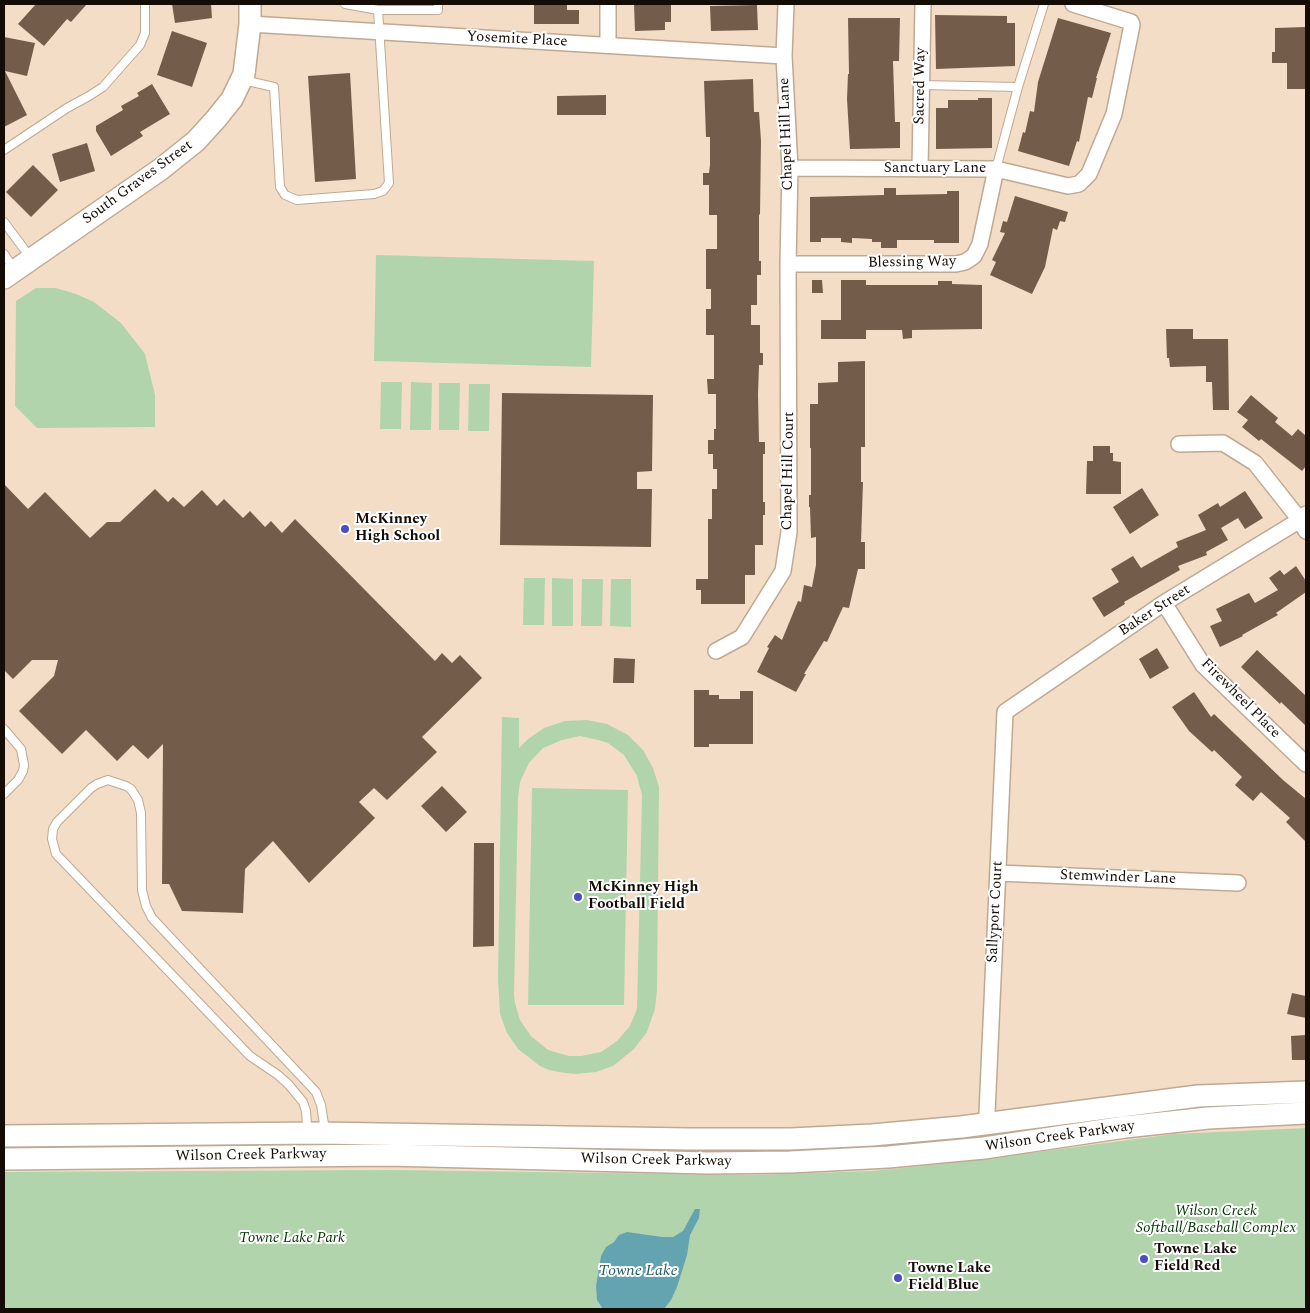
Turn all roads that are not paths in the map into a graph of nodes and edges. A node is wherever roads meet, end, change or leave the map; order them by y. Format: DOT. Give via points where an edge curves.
graph roads {
  1 [pos="145,4"];
  2 [pos="345,4"];
  3 [pos="438,4"];
  4 [pos="608,4"];
  5 [pos="786,4"];
  6 [pos="923,4"];
  7 [pos="1044,4"];
  8 [pos="1073,4"];
  9 [pos="378,10"];
  10 [pos="250,14"];
  11 [pos="378,32"];
  12 [pos="608,45"];
  13 [pos="784,56"];
  14 [pos="241,80"];
  15 [pos="921,85"];
  16 [pos="1018,87"];
  17 [pos="4,150"];
  18 [pos="790,168"];
  19 [pos="920,169"];
  20 [pos="996,169"];
  21 [pos="4,222"];
  22 [pos="788,264"];
  23 [pos="13,265"];
  24 [pos="1179,444"];
  25 [pos="1304,522"];
  26 [pos="1164,603"];
  27 [pos="716,651"];
  28 [pos="1005,712"];
  29 [pos="4,729"];
  30 [pos="1306,764"];
  31 [pos="4,794"];
  32 [pos="998,873"];
  33 [pos="1238,883"];
  34 [pos="1306,1092"];
  35 [pos="987,1113"];
  36 [pos="1306,1113"];
  37 [pos="1028,1119"];
  38 [pos="319,1133"];
  39 [pos="4,1136"];
  40 [pos="39,1136"];
  41 [pos="1031,1141"];
  42 [pos="4,1149"];
  43 [pos="4,1159"];
  1 -- 17 [label="lane" via="145,33 140,45 103,86"];
  2 -- 9 [label="lane"];
  3 -- 9 [label="lane" via="438,10"];
  4 -- 12 [label="street"];
  5 -- 13 [label="street, Chapel Hill Lane"];
  6 -- 15 [label="street, Sacred Way"];
  7 -- 16 [label="lane"];
  8 -- 20 [label="street, Sanctuary Lane" via="1132,25 1114,114 1089,174 1078,184 1068,186"];
  9 -- 11 [label="lane"];
  10 -- 11 [label="street, Yosemite Place"];
  10 -- 14 [label="main road, South Graves Street" via="248,51"];
  11 -- 12 [label="street, Yosemite Place"];
  11 -- 14 [label="lane" via="389,183 383,191 297,200 285,195 280,187 274,87"];
  12 -- 13 [label="street, Yosemite Place"];
  13 -- 18 [label="street, Chapel Hill Lane"];
  14 -- 23 [label="main road, South Graves Street" via="232,99 196,141 161,169"];
  15 -- 16 [label="lane"];
  15 -- 19 [label="street, Sacred Way"];
  16 -- 20 [label="lane"];
  18 -- 19 [label="street, Sanctuary Lane"];
  18 -- 22 [label="street, Chapel Hill Lane"];
  19 -- 20 [label="street, Sanctuary Lane"];
  20 -- 22 [label="street, Blessing Way" via="980,244 974,256 965,262"];
  21 -- 23 [label="lane"];
  22 -- 27 [label="street, Chapel Hill Court" via="789,532 783,571 742,637"];
  24 -- 25 [label="street" via="1223,443 1255,463"];
  25 -- 26 [label="street, Baker Street"];
  26 -- 28 [label="street, Baker Street"];
  26 -- 30 [label="street, Firewheel Place" via="1203,665"];
  28 -- 32 [label="street, Sallyport Court"];
  29 -- 31 [label="lane" via="21,749 24,765 21,776"];
  32 -- 33 [label="street, Stemwinder Lane"];
  32 -- 35 [label="street, Sallyport Court"];
  34 -- 37 [label="main road, Wilson Creek Parkway" via="1172,1099"];
  36 -- 41 [label="main road, Wilson Creek Parkway" via="1208,1118"];
  37 -- 38 [label="main road, Wilson Creek Parkway" via="916,1132 791,1139"];
  37 -- 41 [label="main road"];
  38 -- 38 [label="lane" via="324,1120 316,1092 148,913 142,890 141,812 135,795 121,783 108,780 97,784 55,825 52,839 56,854 250,1056 289,1085 303,1102 307,1125"];
  38 -- 40 [label="main road, Wilson Creek Parkway"];
  39 -- 40 [label="main road, Wilson Creek Parkway"];
  40 -- 42 [label="main road" via="27,1148"];
  41 -- 43 [label="main road, Wilson Creek Parkway" via="897,1156 780,1162 368,1155"];
}
